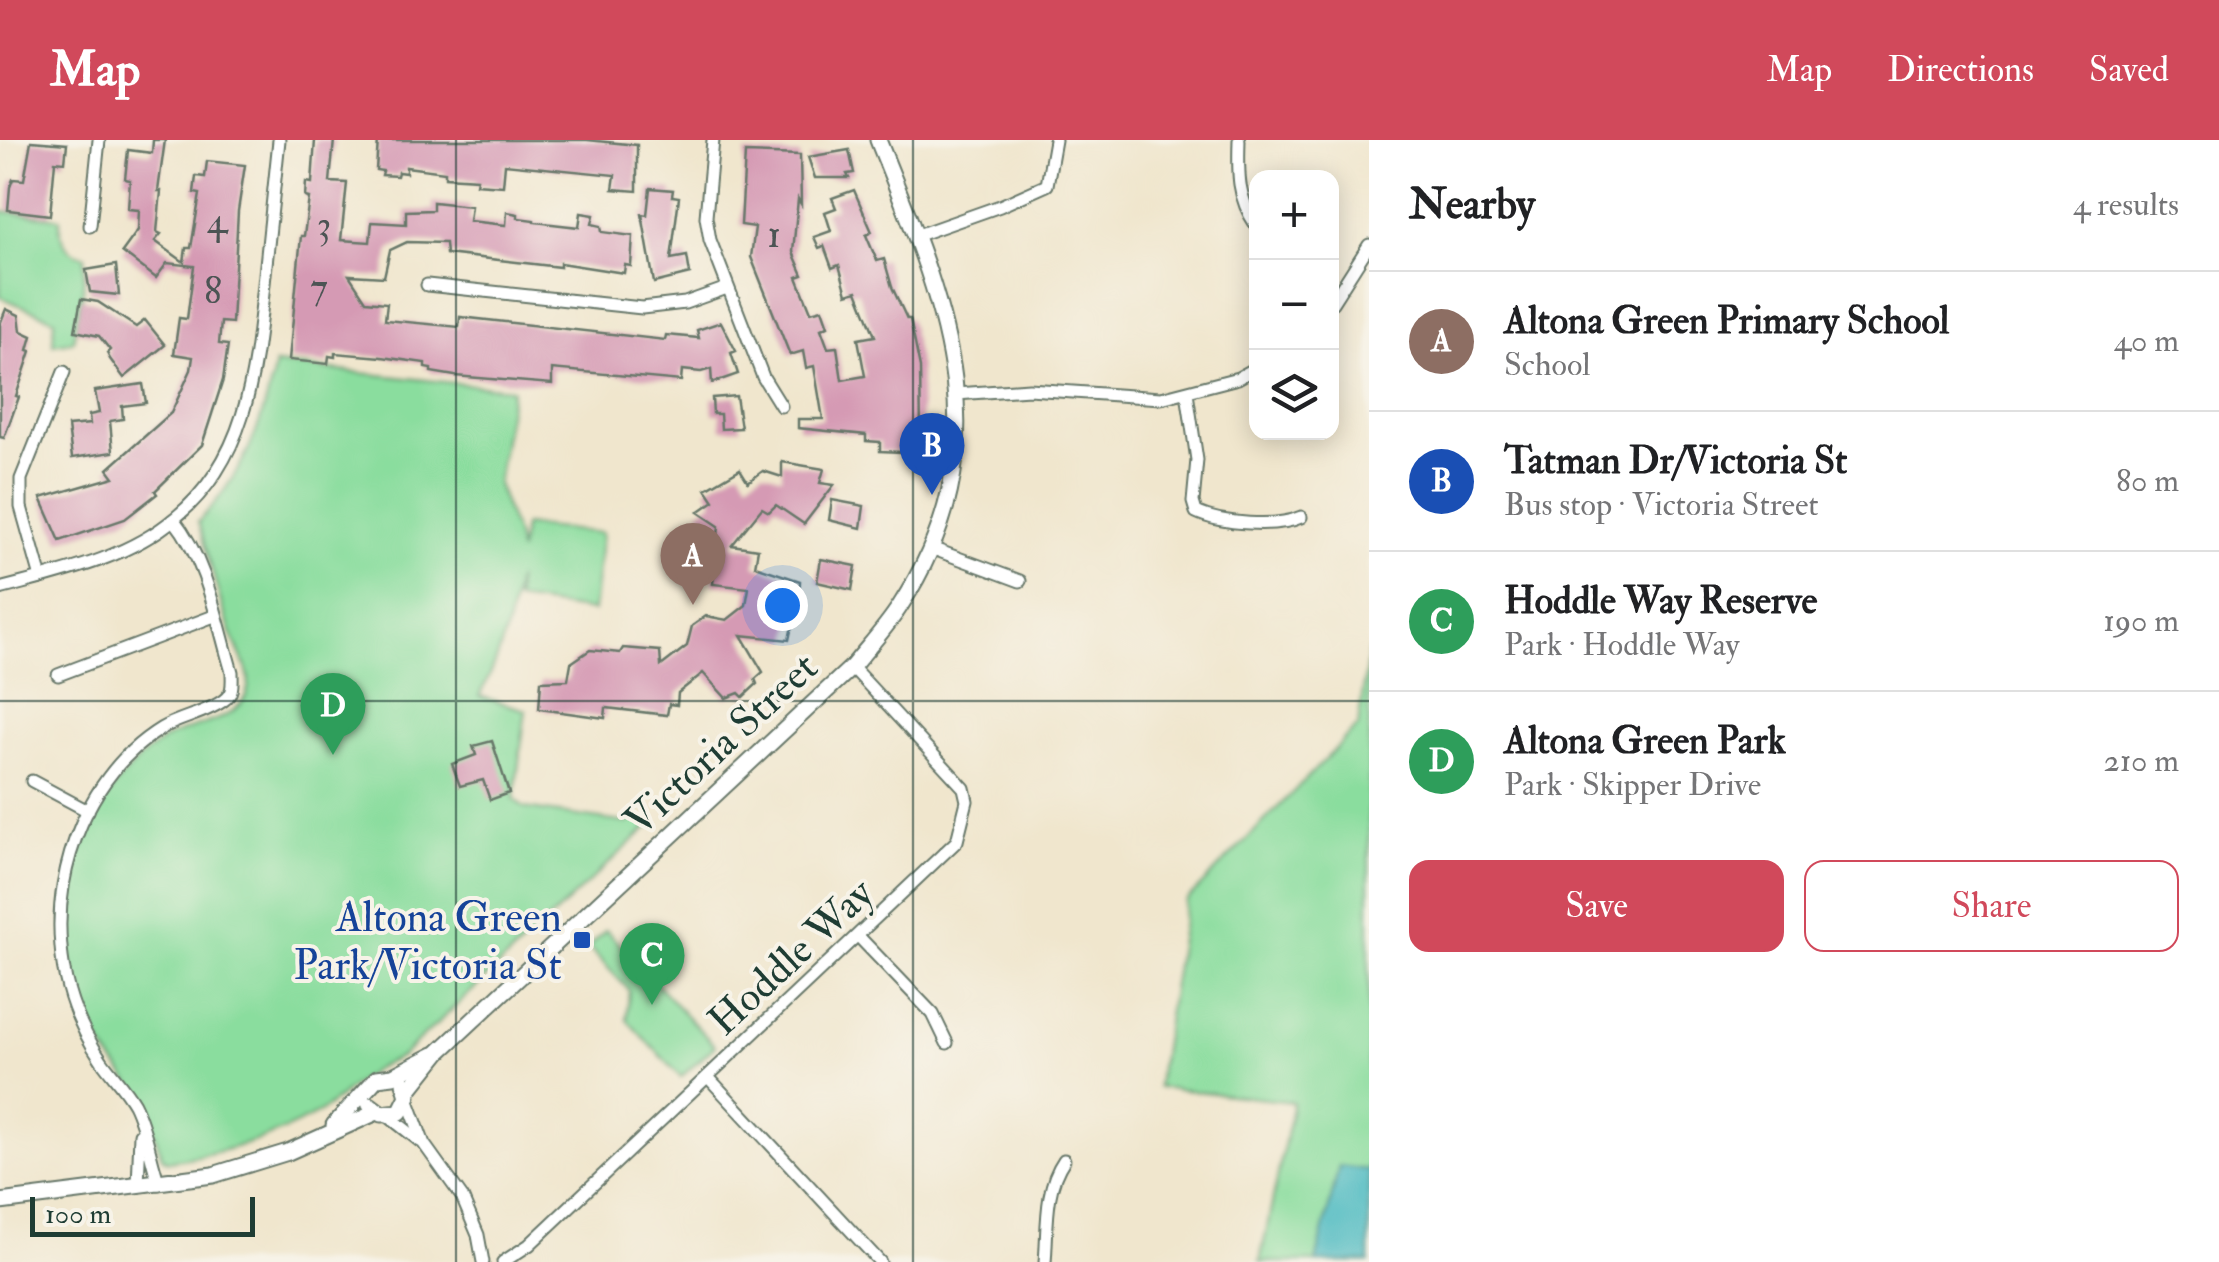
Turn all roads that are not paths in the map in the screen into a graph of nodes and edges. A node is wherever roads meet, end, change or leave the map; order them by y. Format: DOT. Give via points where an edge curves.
graph roads {
  1 [pos="99,140"];
  2 [pos="280,140"];
  3 [pos="714,140"];
  4 [pos="878,140"];
  5 [pos="1055,140"];
  6 [pos="1239,140"];
  7 [pos="1249,215"];
  8 [pos="90,226"];
  9 [pos="915,236"];
  10 [pos="1369,245"];
  11 [pos="426,284"];
  12 [pos="1339,284"];
  13 [pos="1344,287"];
  14 [pos="727,288"];
  15 [pos="1339,293"];
  16 [pos="64,372"];
  17 [pos="1249,372"];
  18 [pos="1186,393"];
  19 [pos="956,394"];
  20 [pos="781,406"];
  21 [pos="1301,517"];
  22 [pos="174,520"];
  23 [pos="931,548"];
  24 [pos="41,578"];
  25 [pos="1020,582"];
  26 [pos="0,589"];
  27 [pos="214,616"];
  28 [pos="852,666"];
  29 [pos="58,675"];
  30 [pos="32,781"];
  31 [pos="88,811"];
  32 [pos="859,937"];
  33 [pos="946,1042"];
  34 [pos="438,1052"];
  35 [pos="393,1076"];
  36 [pos="708,1076"];
  37 [pos="368,1091"];
  38 [pos="408,1096"];
  39 [pos="382,1114"];
  40 [pos="141,1125"];
  41 [pos="328,1132"];
  42 [pos="424,1144"];
  43 [pos="1064,1160"];
  44 [pos="158,1184"];
  45 [pos="138,1186"];
  46 [pos="0,1202"];
  47 [pos="483,1262"];
  48 [pos="504,1262"];
  49 [pos="880,1262"];
  50 [pos="1045,1262"];
  1 -- 8 [label="street"];
  2 -- 22 [label="street" via="244,418 226,457"];
  3 -- 14 [label="street" via="706,218"];
  4 -- 9 [label="street, Victoria Street"];
  5 -- 9 [label="street" via="1047,185"];
  6 -- 7 [label="street" via="1238,177"];
  9 -- 19 [label="street, Victoria Street" via="938,295"];
  10 -- 13 [label="street"];
  11 -- 14 [label="street" via="642,308"];
  12 -- 13 [label="street"];
  13 -- 15 [label="street"];
  14 -- 20 [label="street"];
  16 -- 24 [label="street" via="21,479 21,506"];
  17 -- 18 [label="street"];
  18 -- 19 [label="street" via="1161,398 1030,388"];
  18 -- 21 [label="street" via="1197,460 1196,512 1277,524"];
  19 -- 23 [label="street, Victoria Street" via="950,486"];
  22 -- 24 [label="street" via="100,560"];
  22 -- 27 [label="street" via="188,538"];
  23 -- 25 [label="street"];
  23 -- 28 [label="street, Victoria Street" via="900,607"];
  24 -- 26 [label="street"];
  27 -- 29 [label="street"];
  27 -- 31 [label="street" via="232,672 230,694 133,751"];
  28 -- 32 [label="street, Hoddle Way" via="956,777 966,801 957,842"];
  28 -- 34 [label="street, Victoria Street"];
  30 -- 31 [label="street"];
  31 -- 40 [label="street" via="62,887 64,974 88,1039 131,1099"];
  32 -- 33 [label="street" via="933,1014"];
  32 -- 36 [label="street, Hoddle Way"];
  34 -- 35 [label="street, Victoria Street"];
  34 -- 38 [label="street, Victoria Street"];
  35 -- 37 [label="street" via="377,1078"];
  35 -- 38 [label="street"];
  36 -- 48 [label="street, Hoddle Way"];
  36 -- 49 [label="street"];
  37 -- 39 [label="street"];
  37 -- 41 [label="street"];
  38 -- 39 [label="street" via="400,1112"];
  38 -- 42 [label="street"];
  39 -- 41 [label="street"];
  39 -- 42 [label="street"];
  40 -- 44 [label="street"];
  40 -- 45 [label="street"];
  41 -- 44 [label="street" via="238,1169"];
  42 -- 47 [label="street" via="462,1196"];
  43 -- 50 [label="street" via="1050,1197"];
  44 -- 45 [label="street"];
  45 -- 46 [label="street"];
}
